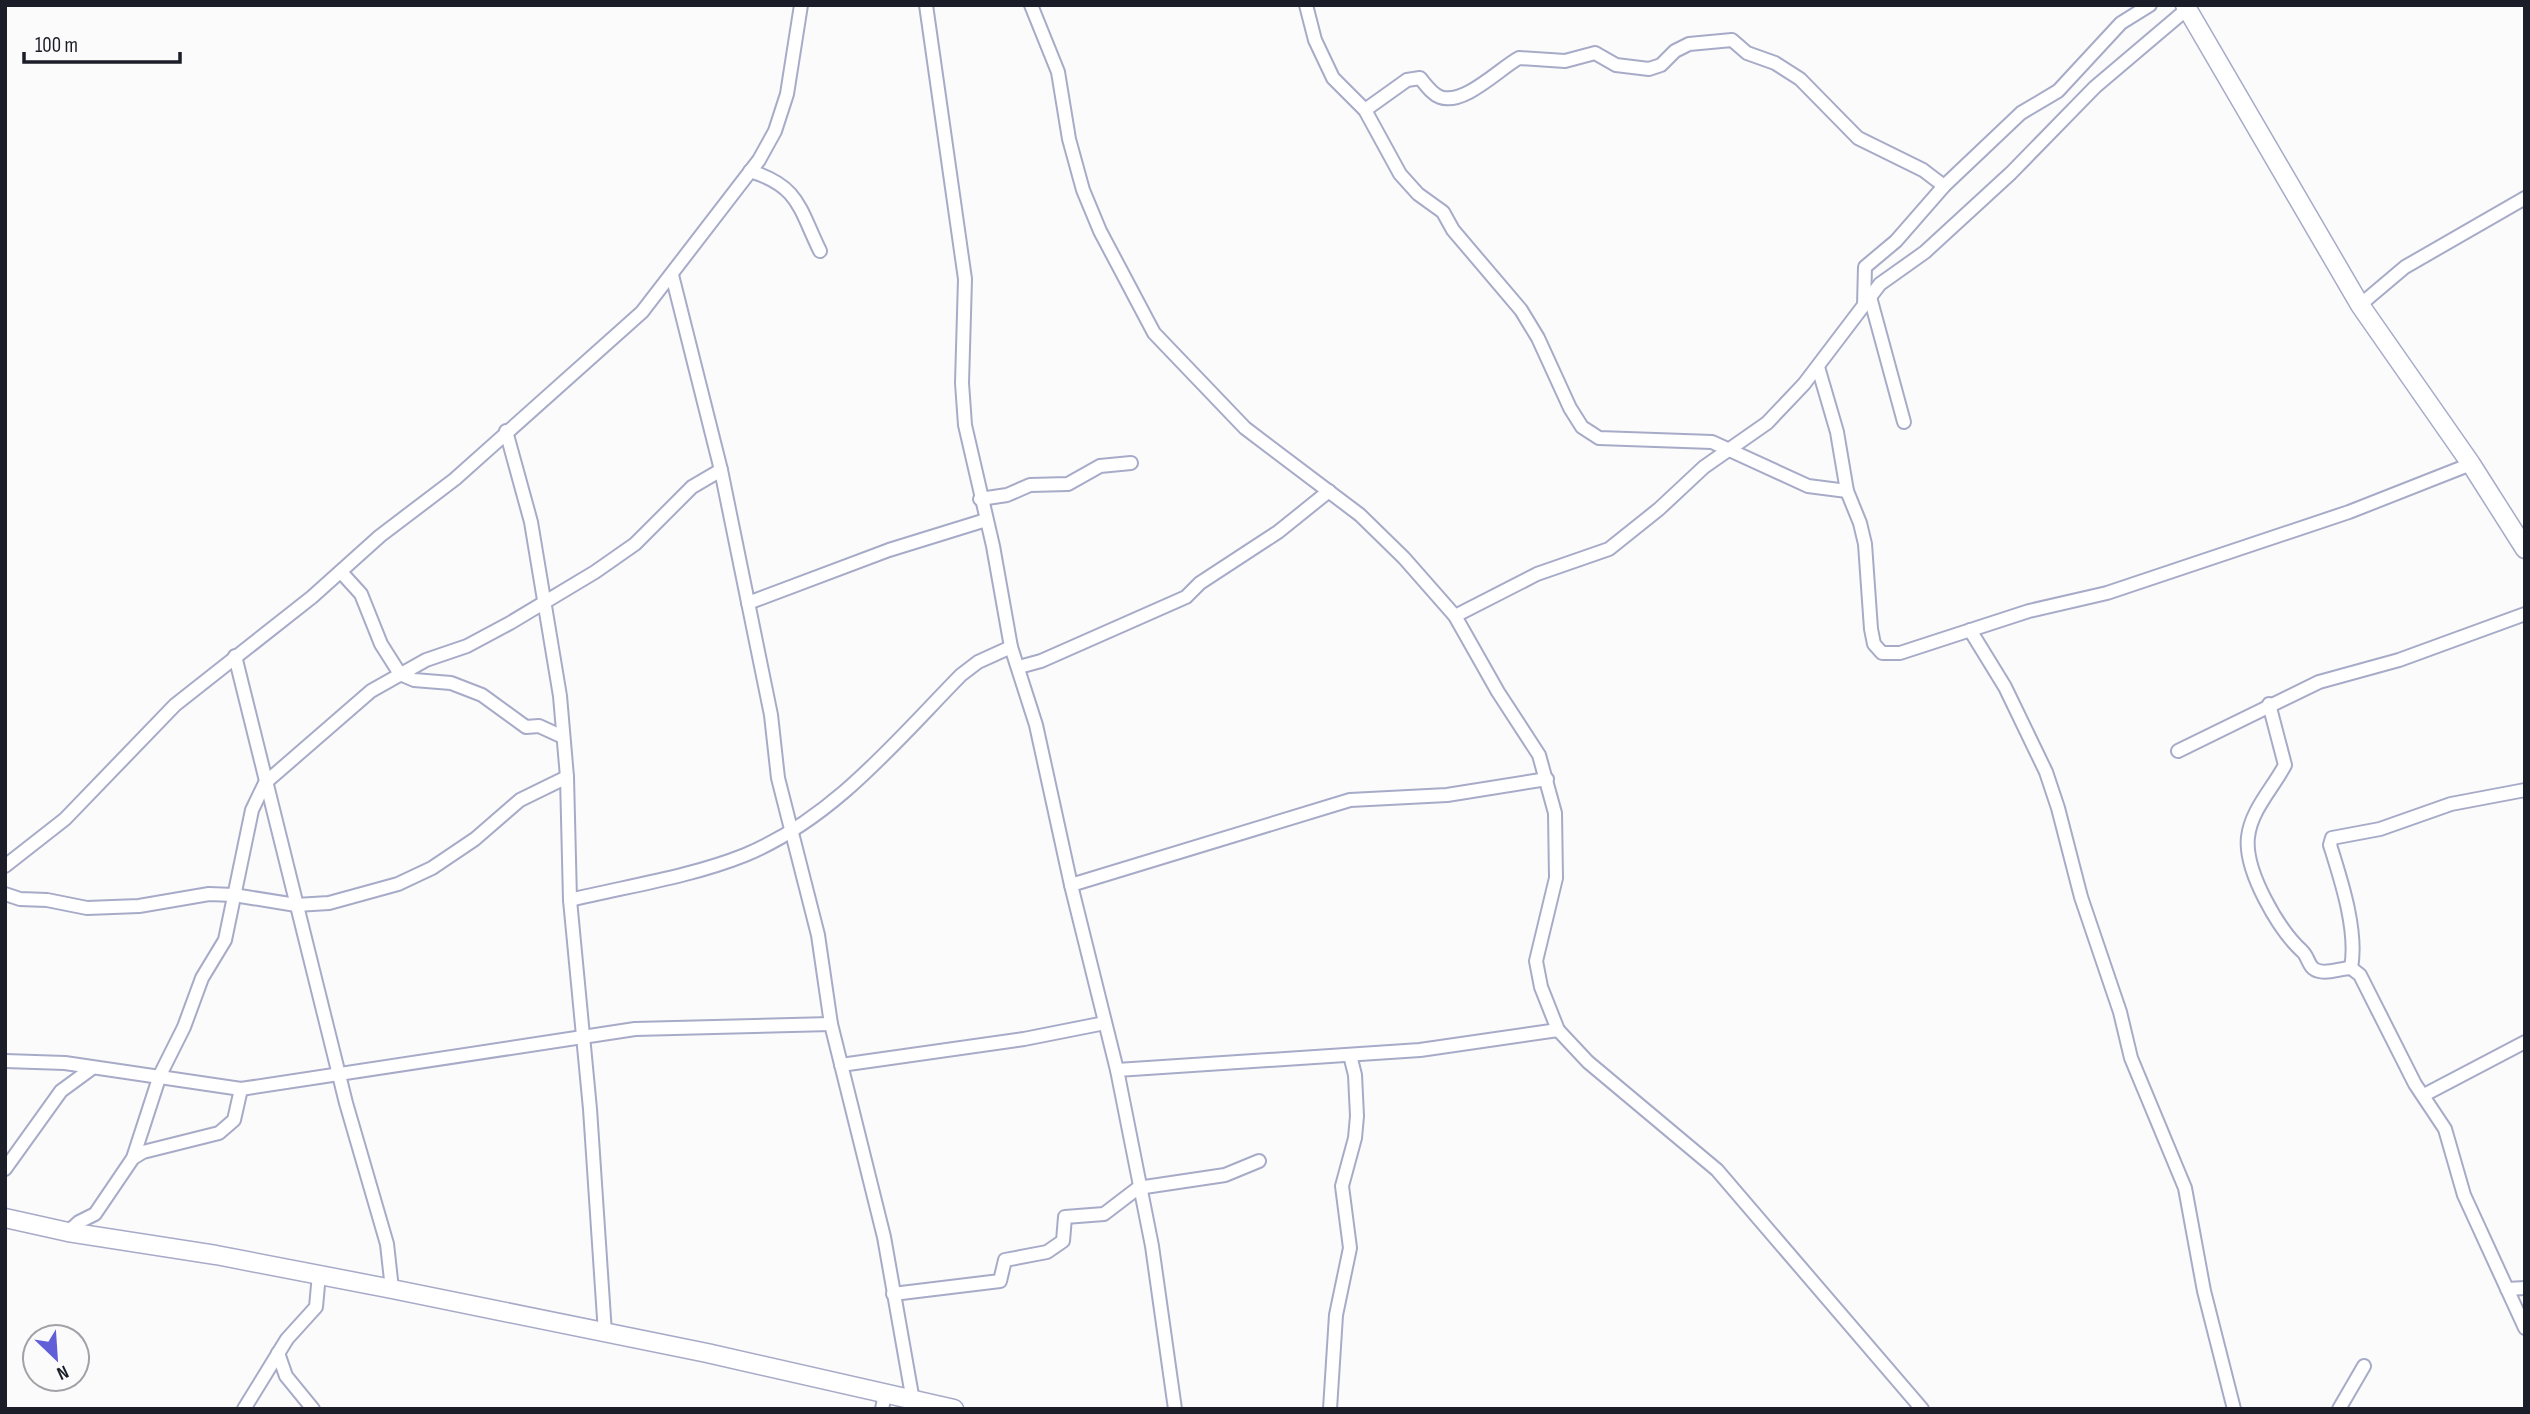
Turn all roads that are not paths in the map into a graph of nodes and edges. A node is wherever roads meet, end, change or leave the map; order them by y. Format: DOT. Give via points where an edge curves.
graph roads {
  1 [pos="801,5"];
  2 [pos="926,5"];
  3 [pos="1031,5"];
  4 [pos="1306,5"];
  5 [pos="2150,5"];
  6 [pos="2186,7"];
  7 [pos="1365,110"];
  8 [pos="750,172"];
  9 [pos="1944,186"];
  10 [pos="2525,198"];
  11 [pos="820,251"];
  12 [pos="672,275"];
  13 [pos="1867,301"];
  14 [pos="2360,305"];
  15 [pos="1818,367"];
  16 [pos="1904,422"];
  17 [pos="506,431"];
  18 [pos="1731,449"];
  19 [pos="1131,463"];
  20 [pos="2470,464"];
  21 [pos="721,470"];
  22 [pos="1329,491"];
  23 [pos="1847,491"];
  24 [pos="980,499"];
  25 [pos="986,520"];
  26 [pos="2525,549"];
  27 [pos="341,572"];
  28 [pos="545,600"];
  29 [pos="748,603"];
  30 [pos="2525,614"];
  31 [pos="1455,616"];
  32 [pos="1970,630"];
  33 [pos="1011,647"];
  34 [pos="235,656"];
  35 [pos="1019,667"];
  36 [pos="400,674"];
  37 [pos="2269,704"];
  38 [pos="563,737"];
  39 [pos="2178,751"];
  40 [pos="567,777"];
  41 [pos="1547,779"];
  42 [pos="265,783"];
  43 [pos="2525,790"];
  44 [pos="791,831"];
  45 [pos="5,866"];
  46 [pos="1071,885"];
  47 [pos="5,894"];
  48 [pos="234,895"];
  49 [pos="570,900"];
  50 [pos="296,905"];
  51 [pos="2351,968"];
  52 [pos="1105,1023"];
  53 [pos="831,1024"];
  54 [pos="1558,1030"];
  55 [pos="582,1038"];
  56 [pos="2525,1042"];
  57 [pos="1350,1055"];
  58 [pos="5,1061"];
  59 [pos="841,1065"];
  60 [pos="91,1069"];
  61 [pos="1117,1070"];
  62 [pos="341,1074"];
  63 [pos="160,1075"];
  64 [pos="241,1089"];
  65 [pos="2424,1096"];
  66 [pos="133,1158"];
  67 [pos="1259,1161"];
  68 [pos="5,1169"];
  69 [pos="1138,1188"];
  70 [pos="5,1218"];
  71 [pos="68,1232"];
  72 [pos="320,1275"];
  73 [pos="2525,1288"];
  74 [pos="392,1289"];
  75 [pos="2508,1289"];
  76 [pos="893,1294"];
  77 [pos="2525,1328"];
  78 [pos="604,1334"];
  79 [pos="278,1353"];
  80 [pos="2364,1366"];
  81 [pos="883,1401"];
  82 [pos="913,1401"];
  83 [pos="244,1409"];
  84 [pos="313,1409"];
  85 [pos="954,1409"];
  86 [pos="1175,1409"];
  87 [pos="1330,1409"];
  88 [pos="1922,1409"];
  89 [pos="2234,1409"];
  90 [pos="2339,1409"];
  1 -- 8 [label="street" via="787,94 775,131"];
  2 -- 24 [label="street" via="963,260 961,383"];
  3 -- 22 [label="street" via="1058,72 1083,190 1100,232 1154,332 1245,428"];
  4 -- 7 [label="street" via="1315,40 1333,78"];
  5 -- 9 [label="street" via="2121,23 2058,91 2021,113"];
  6 -- 13 [label="street" via="2095,87 1925,252 1880,284"];
  6 -- 14 [label="main road"];
  7 -- 9 [label="street" via="1415,78 1437,96 1453,98 1519,58 1565,61 1598,53 1616,65 1649,69 1684,46 1727,38 1800,79 1858,138 1923,170"];
  7 -- 18 [label="street" via="1400,174 1443,212 1452,230 1521,310 1570,408 1589,434 1693,440"];
  8 -- 11 [label="street" via="772,178 793,194"];
  8 -- 12 [label="street"];
  9 -- 13 [label="street" via="1896,242 1865,267"];
  10 -- 14 [label="street" via="2405,267"];
  12 -- 17 [label="street" via="642,312"];
  12 -- 21 [label="street"];
  13 -- 15 [label="street"];
  13 -- 16 [label="street"];
  14 -- 20 [label="main road"];
  15 -- 18 [label="street" via="1767,424"];
  15 -- 23 [label="street" via="1837,432"];
  17 -- 27 [label="street"];
  17 -- 28 [label="street" via="531,522"];
  18 -- 23 [label="street" via="1808,486"];
  18 -- 31 [label="street" via="1609,549 1537,574"];
  19 -- 24 [label="street" via="1100,466 1068,484 1030,485"];
  20 -- 26 [label="main road"];
  20 -- 32 [label="street" via="2349,512 2107,593"];
  21 -- 28 [label="street" via="692,487 635,544"];
  21 -- 29 [label="street"];
  22 -- 31 [label="street" via="1382,535"];
  22 -- 35 [label="street" via="1186,597"];
  23 -- 32 [label="street" via="1865,544 1874,644 1882,653 1900,653"];
  24 -- 25 [label="street"];
  25 -- 29 [label="street" via="889,550"];
  25 -- 33 [label="street"];
  27 -- 34 [label="street"];
  27 -- 36 [label="street" via="361,594 381,644"];
  28 -- 36 [label="street" via="467,646 436,655"];
  28 -- 38 [label="street"];
  29 -- 44 [label="street"];
  30 -- 37 [label="street" via="2399,660 2319,682"];
  31 -- 41 [label="street" via="1539,755"];
  32 -- 89 [label="street" via="2005,687 2046,772 2131,1058 2185,1188 2204,1291"];
  33 -- 35 [label="street"];
  33 -- 44 [label="street" via="961,675 866,773"];
  34 -- 42 [label="street"];
  34 -- 45 [label="street" via="175,705 65,819"];
  35 -- 46 [label="street"];
  36 -- 38 [label="street" via="451,683 493,700 526,727 539,726"];
  36 -- 42 [label="street" via="370,691"];
  37 -- 39 [label="street"];
  37 -- 51 [label="street" via="2285,765 2253,818 2248,838 2251,864 2281,931 2312,968 2321,972"];
  38 -- 40 [label="street"];
  40 -- 49 [label="street"];
  40 -- 50 [label="street" via="536,790 453,856 414,877 329,903"];
  41 -- 46 [label="street" via="1447,795 1350,800"];
  41 -- 54 [label="street" via="1555,813 1556,878 1536,961"];
  42 -- 48 [label="street" via="252,810"];
  42 -- 50 [label="street"];
  43 -- 51 [label="street" via="2451,804 2380,829 2332,838 2353,936"];
  44 -- 49 [label="street" via="745,855 713,865"];
  44 -- 53 [label="street" via="818,935"];
  46 -- 52 [label="street"];
  47 -- 48 [label="street" via="87,908"];
  48 -- 50 [label="street"];
  48 -- 63 [label="street" via="225,940 202,978"];
  49 -- 55 [label="street"];
  50 -- 62 [label="street"];
  51 -- 65 [label="street" via="2360,975 2383,1026"];
  52 -- 59 [label="street" via="1024,1040"];
  52 -- 61 [label="street"];
  53 -- 55 [label="street" via="646,1028"];
  53 -- 59 [label="street"];
  54 -- 57 [label="street" via="1483,1043"];
  54 -- 88 [label="street" via="1588,1062 1717,1170"];
  55 -- 62 [label="street"];
  55 -- 78 [label="street"];
  56 -- 65 [label="street"];
  57 -- 61 [label="street"];
  57 -- 87 [label="street" via="1357,1116 1342,1186 1350,1248 1336,1315"];
  58 -- 60 [label="street" via="65,1063"];
  59 -- 76 [label="street" via="884,1237"];
  60 -- 63 [label="street"];
  60 -- 68 [label="street" via="61,1091"];
  61 -- 69 [label="street"];
  62 -- 64 [label="street"];
  62 -- 74 [label="street" via="387,1244"];
  63 -- 64 [label="street"];
  63 -- 66 [label="street"];
  64 -- 66 [label="street" via="234,1120 219,1133"];
  65 -- 75 [label="street" via="2445,1129 2463,1195"];
  66 -- 71 [label="street" via="94,1214"];
  67 -- 69 [label="street" via="1225,1175"];
  69 -- 76 [label="street" via="1104,1214 1065,1217 1063,1241 1047,1252 1005,1260 1000,1282"];
  69 -- 86 [label="street" via="1152,1246"];
  70 -- 71 [label="main road"];
  71 -- 72 [label="main road"];
  72 -- 74 [label="main road"];
  72 -- 79 [label="street" via="316,1307"];
  73 -- 75 [label="street"];
  74 -- 78 [label="main road"];
  75 -- 77 [label="street"];
  76 -- 82 [label="street"];
  78 -- 81 [label="main road"];
  79 -- 83 [label="street"];
  79 -- 84 [label="street" via="286,1376"];
  80 -- 90 [label="street"];
  81 -- 82 [label="main road"];
  82 -- 85 [label="main road"];
}
